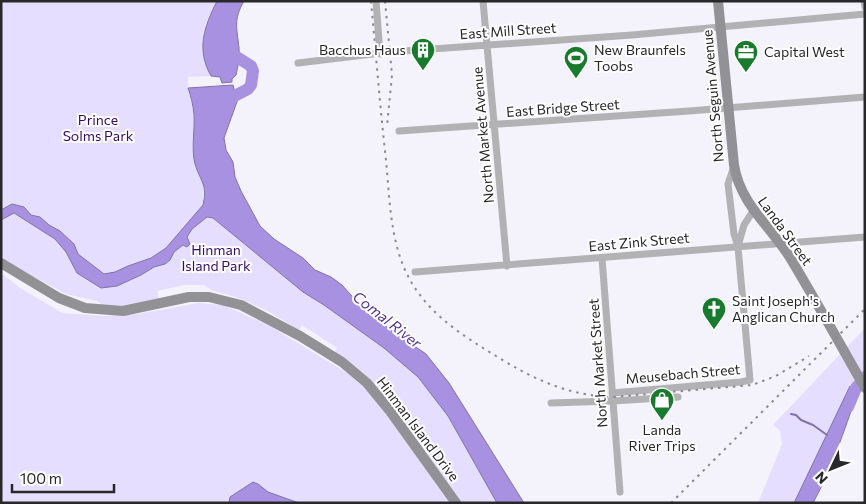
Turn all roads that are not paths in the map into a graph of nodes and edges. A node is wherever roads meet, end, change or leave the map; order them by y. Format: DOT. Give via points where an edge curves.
graph roads {
  1 [pos="376,1"];
  2 [pos="483,1"];
  3 [pos="718,1"];
  4 [pos="864,1"];
  5 [pos="865,7"];
  6 [pos="865,14"];
  7 [pos="720,26"];
  8 [pos="487,44"];
  9 [pos="380,54"];
  10 [pos="298,63"];
  11 [pos="865,97"];
  12 [pos="728,107"];
  13 [pos="494,125"];
  14 [pos="399,131"];
  15 [pos="734,165"];
  16 [pos="753,211"];
  17 [pos="865,237"];
  18 [pos="780,243"];
  19 [pos="738,247"];
  20 [pos="602,258"];
  21 [pos="1,263"];
  22 [pos="507,266"];
  23 [pos="415,272"];
  24 [pos="750,374"];
  25 [pos="865,388"];
  26 [pos="678,396"];
  27 [pos="613,397"];
  28 [pos="551,403"];
  29 [pos="620,492"];
  30 [pos="456,503"];
  1 -- 9 [label="street"];
  2 -- 8 [label="street, North Market Avenue"];
  3 -- 7 [label="street, North Seguin Avenue"];
  4 -- 5 [label="street"];
  6 -- 7 [label="street, East Mill Street"];
  7 -- 8 [label="street, East Mill Street"];
  7 -- 12 [label="street, North Seguin Avenue"];
  8 -- 9 [label="street, East Mill Street"];
  8 -- 13 [label="street, North Market Avenue"];
  9 -- 10 [label="street, East Mill Street"];
  11 -- 12 [label="street, East Bridge Street"];
  12 -- 13 [label="street, East Bridge Street"];
  12 -- 15 [label="street, North Seguin Avenue"];
  13 -- 14 [label="street, East Bridge Street"];
  13 -- 22 [label="street, North Market Avenue"];
  15 -- 16 [label="street, Landa Street" via="741,190"];
  15 -- 19 [label="street, North Seguin Avenue" via="728,184"];
  16 -- 18 [label="street, Landa Street"];
  16 -- 19 [label="street, North Seguin Avenue" via="744,224"];
  17 -- 18 [label="street, East Zink Street"];
  18 -- 19 [label="street, East Zink Street"];
  18 -- 25 [label="street, Landa Street"];
  19 -- 20 [label="street, East Zink Street"];
  19 -- 24 [label="street, North Seguin Avenue"];
  20 -- 22 [label="street, East Zink Street"];
  20 -- 27 [label="street, North Market Street"];
  21 -- 30 [label="street, Hinman Island Drive" via="59,298 85,308 123,311 189,297 209,297 241,305 283,327 342,362 367,383"];
  22 -- 23 [label="street, East Zink Street"];
  24 -- 27 [label="street, Meusebach Street" via="750,380 741,382"];
  26 -- 27 [label="street, Meusebach Street"];
  27 -- 28 [label="street, Meusebach Street"];
  27 -- 29 [label="street, North Market Street"];
}
